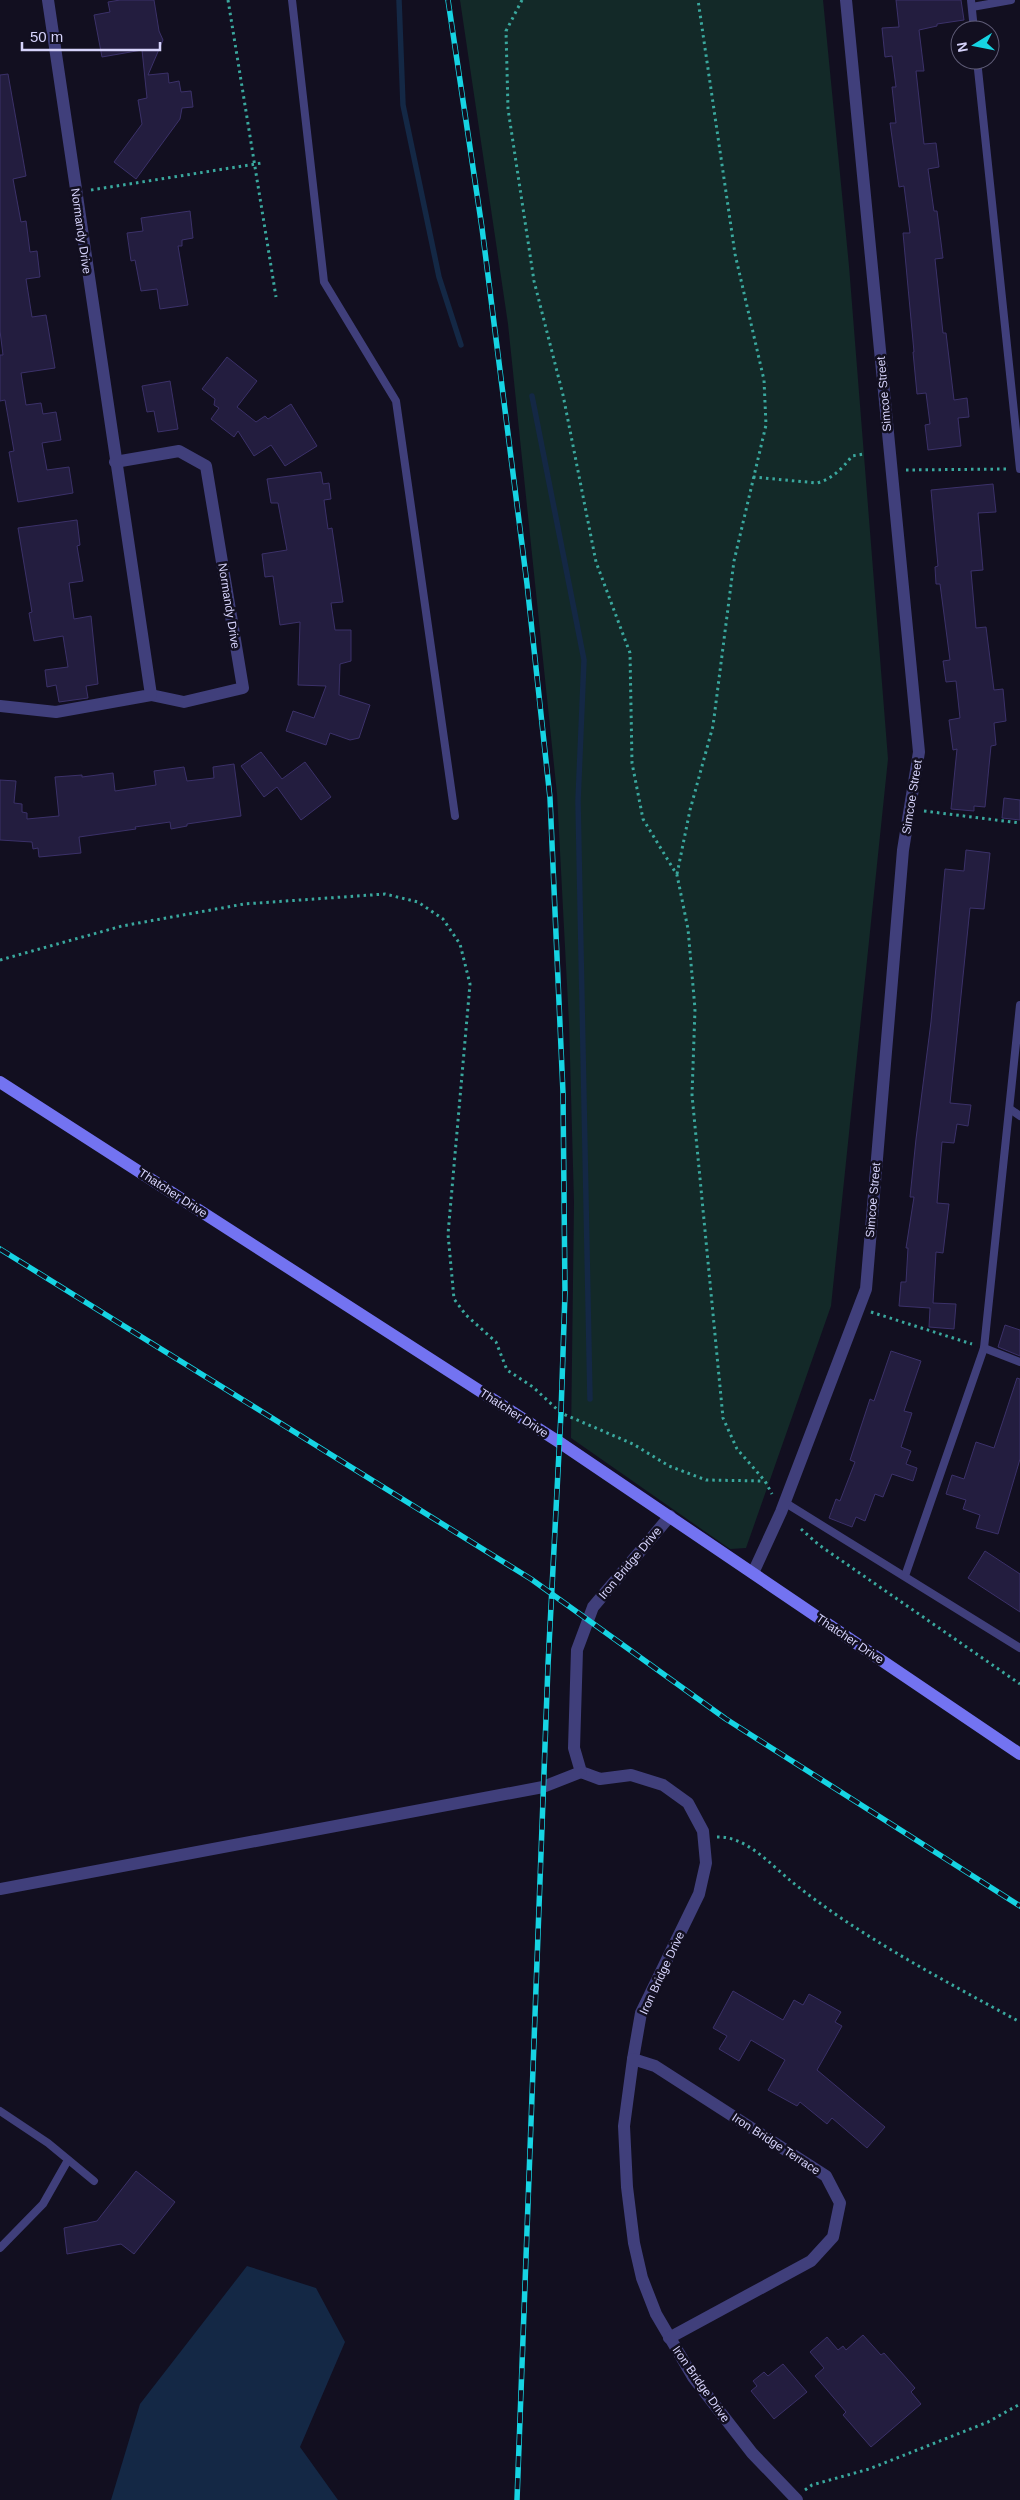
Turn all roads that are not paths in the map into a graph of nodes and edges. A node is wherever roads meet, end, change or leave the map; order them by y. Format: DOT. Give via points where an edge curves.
graph roads {
  1 [pos="48,0"];
  2 [pos="292,0"];
  3 [pos="846,0"];
  4 [pos="1011,0"];
  5 [pos="971,3"];
  6 [pos="973,20"];
  7 [pos="978,70"];
  8 [pos="115,462"];
  9 [pos="1020,468"];
  10 [pos="151,696"];
  11 [pos="0,706"];
  12 [pos="455,816"];
  13 [pos="1020,1005"];
  14 [pos="0,1082"];
  15 [pos="1010,1109"];
  16 [pos="1020,1116"];
  17 [pos="984,1348"];
  18 [pos="1020,1362"];
  19 [pos="782,1507"];
  20 [pos="670,1516"];
  21 [pos="753,1573"];
  22 [pos="905,1576"];
  23 [pos="1020,1648"];
  24 [pos="1020,1754"];
  25 [pos="581,1772"];
  26 [pos="0,1890"];
  27 [pos="632,2059"];
  28 [pos="0,2111"];
  29 [pos="68,2160"];
  30 [pos="94,2181"];
  31 [pos="0,2248"];
  32 [pos="669,2338"];
  33 [pos="796,2498"];
  1 -- 8 [label="street, Normandy Drive"];
  2 -- 12 [label="lane" via="324,282 396,401"];
  3 -- 19 [label="street, Simcoe Street" via="919,752 903,850 866,1289"];
  4 -- 5 [label="lane"];
  5 -- 6 [label="lane"];
  7 -- 9 [label="lane"];
  8 -- 10 [label="street, Normandy Drive"];
  8 -- 10 [label="street, Normandy Drive" via="179,451 206,466 243,688 184,702"];
  10 -- 11 [label="street, Normandy Drive" via="56,712"];
  13 -- 15 [label="lane"];
  14 -- 20 [label="main road, Thatcher Drive"];
  15 -- 16 [label="lane"];
  15 -- 17 [label="lane"];
  17 -- 18 [label="lane"];
  17 -- 22 [label="lane"];
  19 -- 21 [label="street, Simcoe Street"];
  19 -- 22 [label="lane"];
  20 -- 21 [label="main road, Thatcher Drive"];
  20 -- 25 [label="street, Iron Bridge Drive" via="593,1607 577,1650 574,1748"];
  21 -- 24 [label="main road, Thatcher Drive"];
  22 -- 23 [label="lane"];
  25 -- 26 [label="street" via="543,1787"];
  25 -- 27 [label="street, Iron Bridge Drive" via="600,1779 631,1775 663,1785 688,1803 703,1837 706,1863 698,1894 641,2013"];
  27 -- 32 [label="street, Iron Bridge Drive" via="624,2126 627,2187 642,2278"];
  27 -- 32 [label="street, Iron Bridge Terrace" via="655,2066 826,2176 840,2203 833,2237 811,2261"];
  28 -- 29 [label="lane"];
  29 -- 30 [label="lane"];
  29 -- 31 [label="lane" via="43,2204"];
  32 -- 33 [label="street, Iron Bridge Drive" via="693,2377 752,2453"];
}
